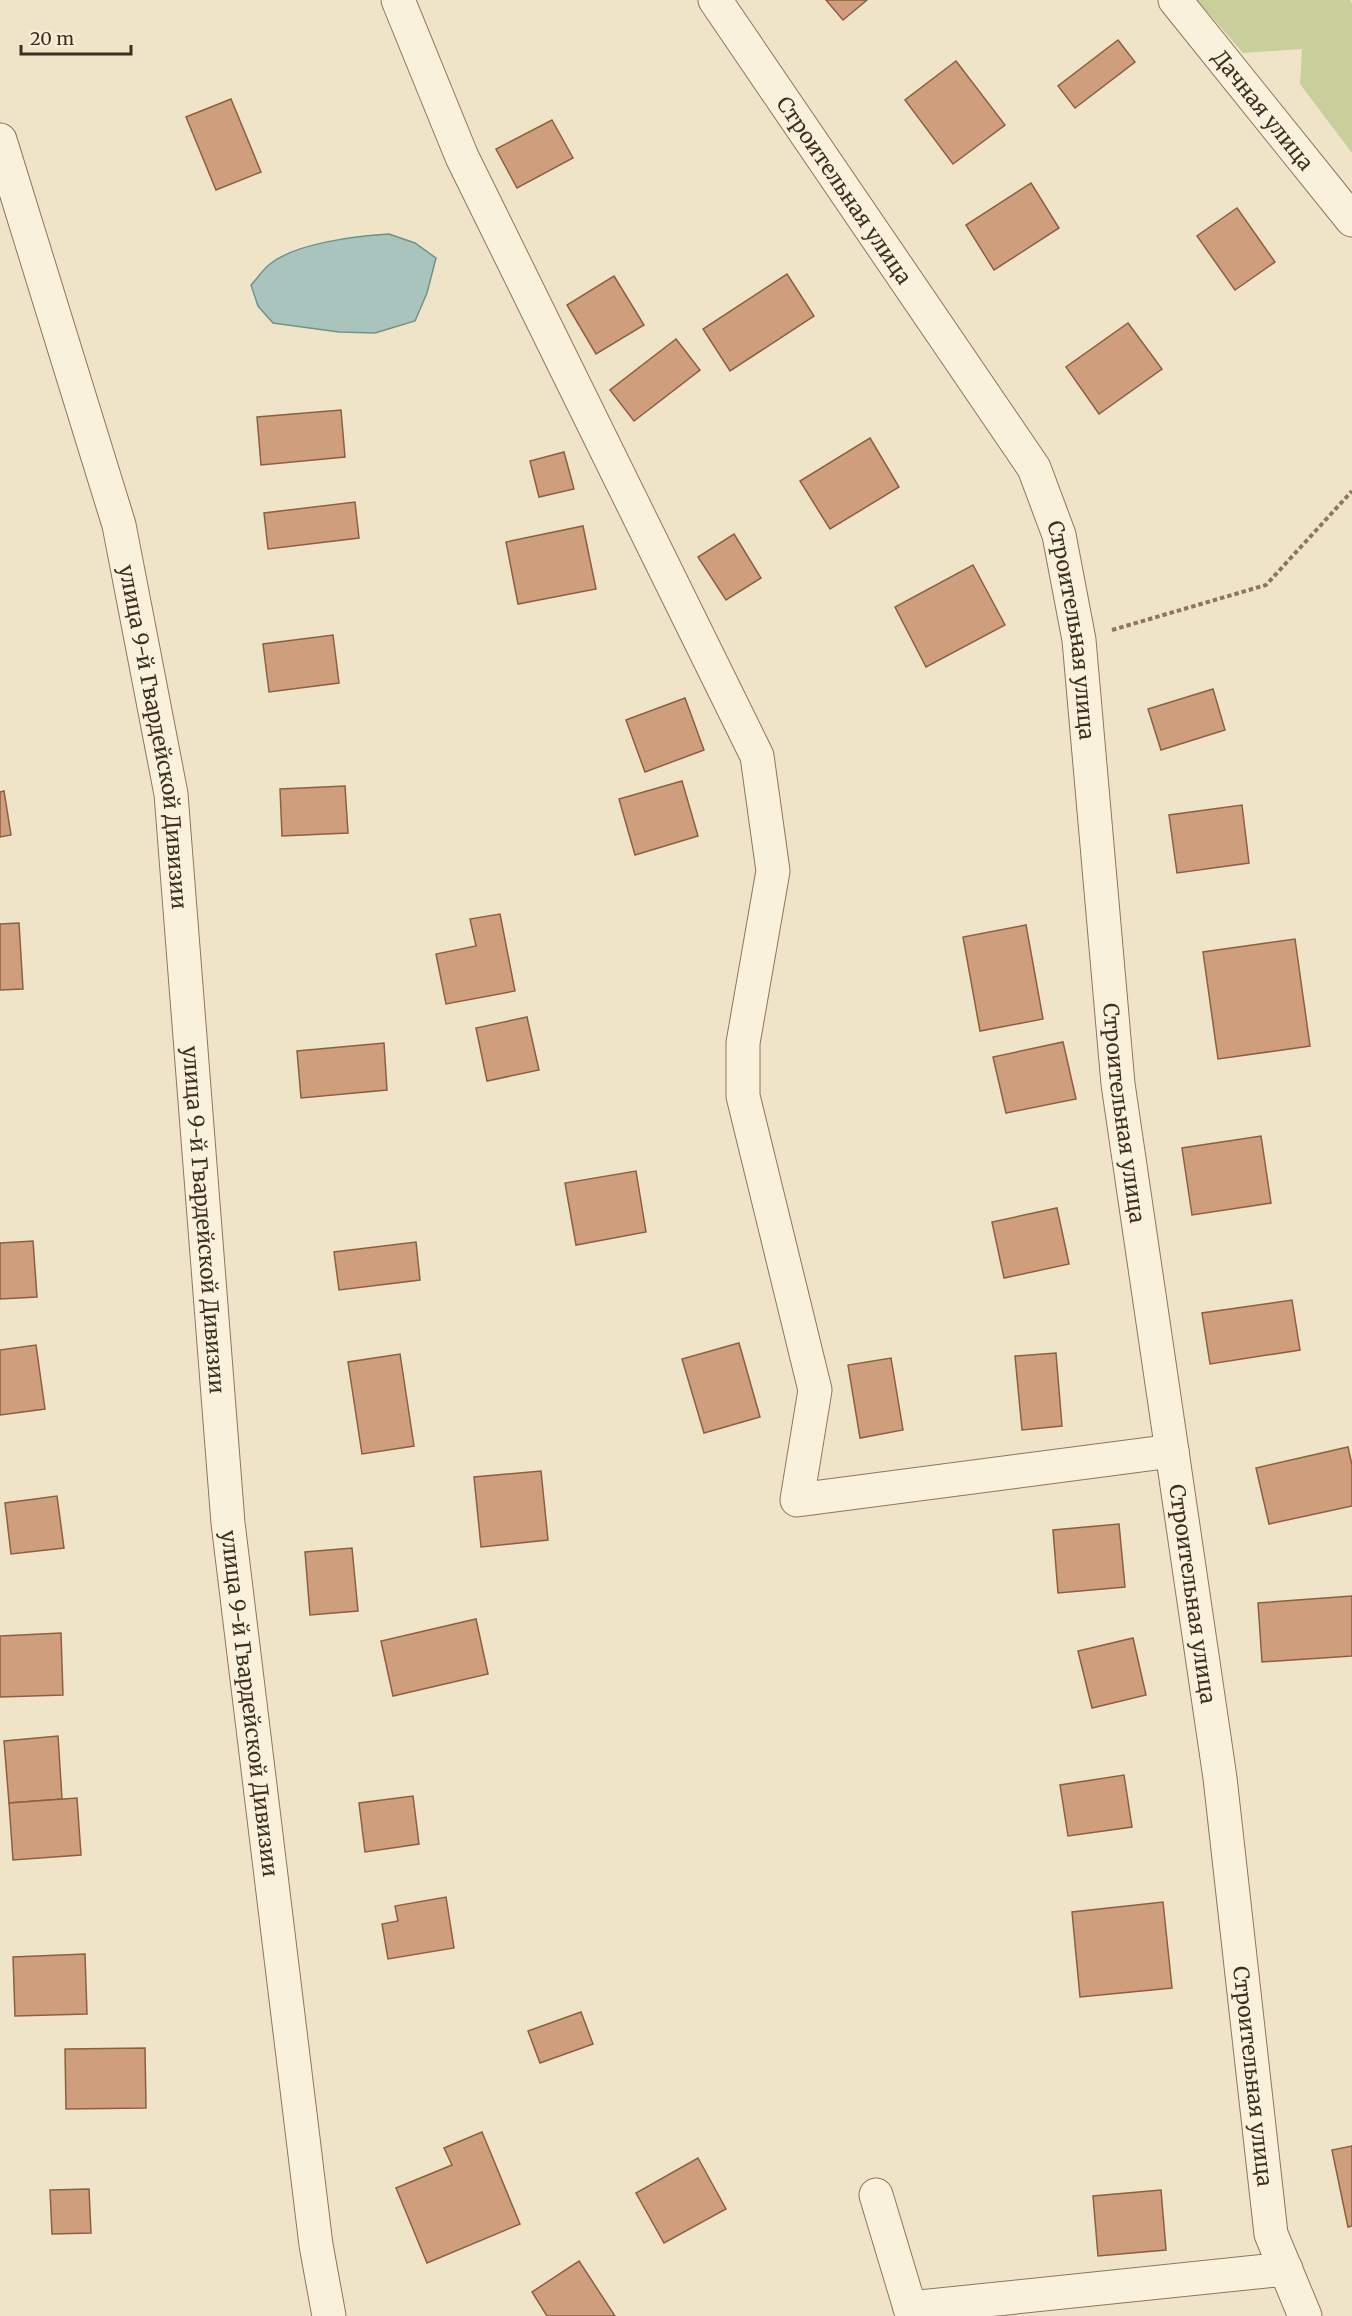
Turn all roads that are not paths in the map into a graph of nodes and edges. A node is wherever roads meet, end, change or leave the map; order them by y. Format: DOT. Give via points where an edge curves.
graph roads {
  1 [pos="398,0"];
  2 [pos="715,0"];
  3 [pos="1174,0"];
  4 [pos="0,140"];
  5 [pos="1352,220"];
  6 [pos="1172,1451"];
  7 [pos="876,2195"];
  8 [pos="1286,2269"];
  9 [pos="912,2312"];
  10 [pos="329,2316"];
  11 [pos="1305,2316"];
  1 -- 6 [label="street" via="462,157 757,756 772,871 743,1043 743,1096 815,1390 797,1500"];
  2 -- 6 [label="street, Строительная улица" via="1034,468 1059,535 1079,640 1118,1084"];
  3 -- 5 [label="street, Дачная улица"];
  4 -- 10 [label="street, улица 9-й Гвардейской Дивизии" via="119,525 171,794 228,1523 316,2245"];
  6 -- 8 [label="street, Строительная улица" via="1220,1778 1271,2234"];
  7 -- 9 [label="street"];
  8 -- 9 [label="street"];
  8 -- 11 [label="street, Строительная улица"];
}
